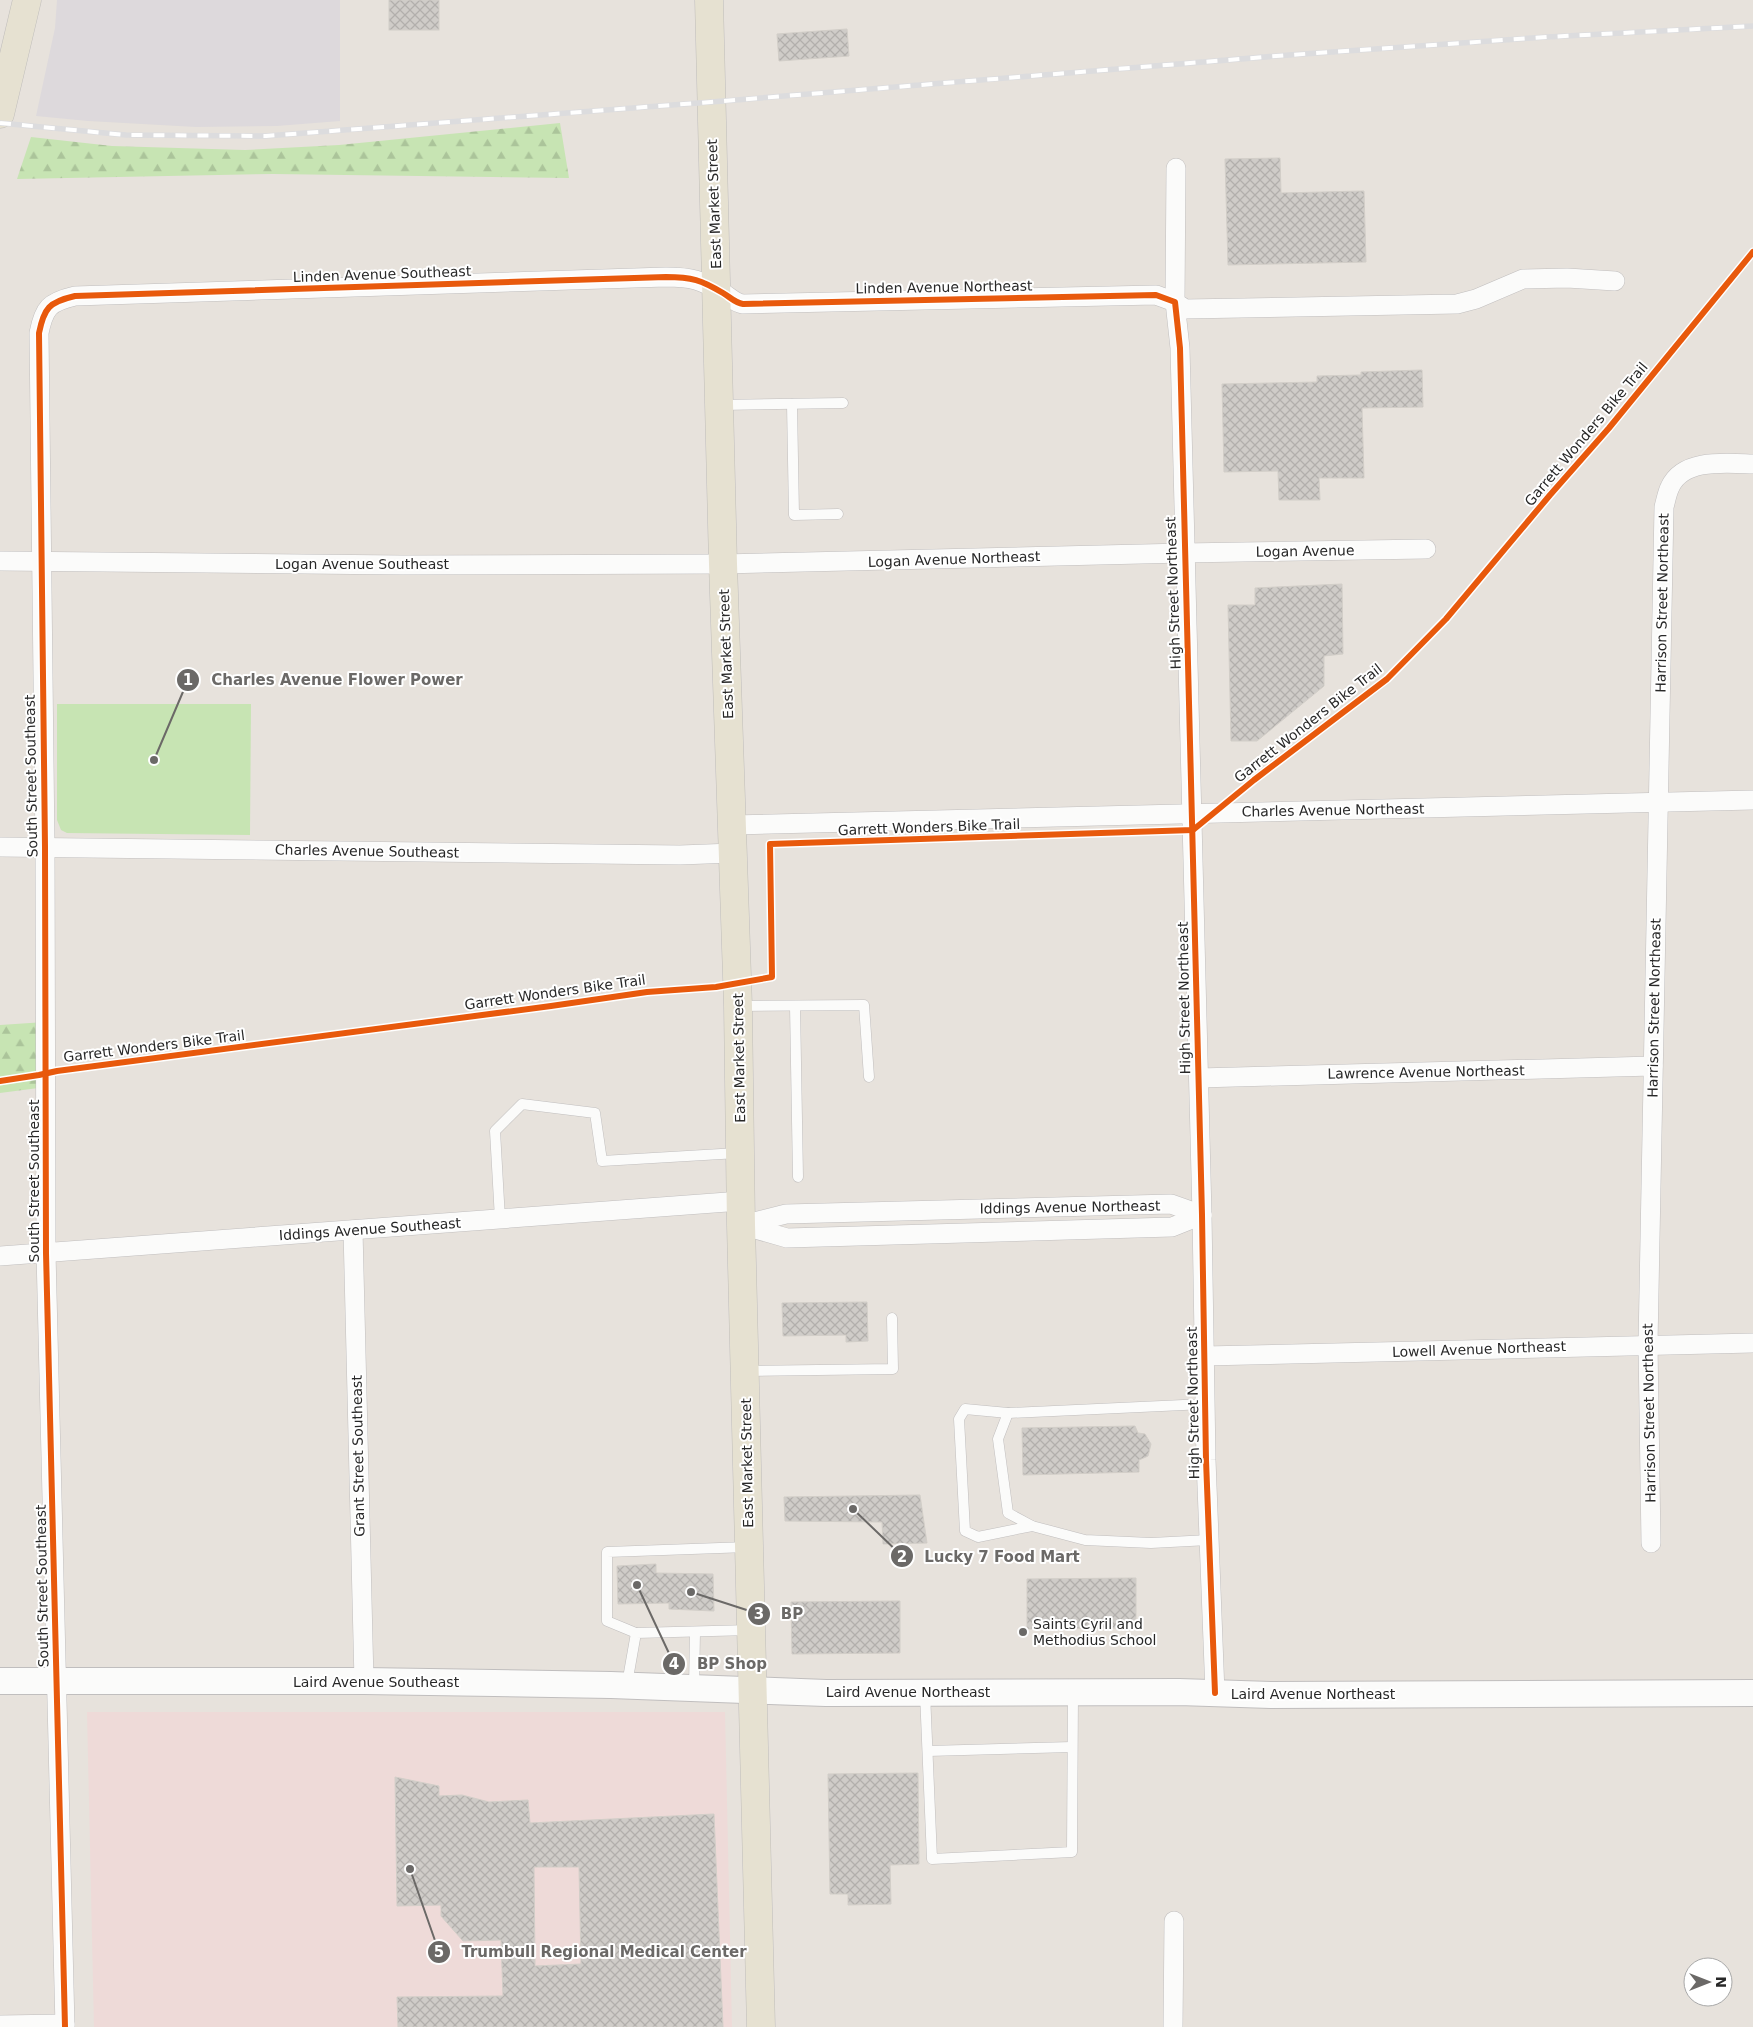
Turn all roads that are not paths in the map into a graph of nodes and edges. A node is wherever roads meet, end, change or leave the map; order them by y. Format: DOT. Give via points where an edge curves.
graph roads {
  1 [pos="709,0"];
  2 [pos="27,5"];
  3 [pos="0,114"];
  4 [pos="1176,168"];
  5 [pos="1615,281"];
  6 [pos="716,289"];
  7 [pos="1176,302"];
  8 [pos="49,306"];
  9 [pos="843,403"];
  10 [pos="792,404"];
  11 [pos="719,405"];
  12 [pos="1753,464"];
  13 [pos="838,514"];
  14 [pos="1426,549"];
  15 [pos="1184,553"];
  16 [pos="0,561"];
  17 [pos="42,561"];
  18 [pos="723,564"];
  19 [pos="1753,800"];
  20 [pos="1658,802"];
  21 [pos="1192,813"];
  22 [pos="732,826"];
  23 [pos="0,847"];
  24 [pos="44,847"];
  25 [pos="733,853"];
  26 [pos="738,1006"];
  27 [pos="795,1006"];
  28 [pos="1652,1066"];
  29 [pos="869,1077"];
  30 [pos="1198,1078"];
  31 [pos="740,1153"];
  32 [pos="798,1177"];
  33 [pos="741,1213"];
  34 [pos="1202,1215"];
  35 [pos="500,1219"];
  36 [pos="353,1230"];
  37 [pos="46,1252"];
  38 [pos="0,1256"];
  39 [pos="892,1318"];
  40 [pos="1753,1343"];
  41 [pos="1648,1344"];
  42 [pos="1205,1356"];
  43 [pos="744,1371"];
  44 [pos="1206,1404"];
  45 [pos="1008,1413"];
  46 [pos="1032,1526"];
  47 [pos="1209,1540"];
  48 [pos="1651,1543"];
  49 [pos="749,1547"];
  50 [pos="751,1630"];
  51 [pos="695,1632"];
  52 [pos="636,1633"];
  53 [pos="0,1681"];
  54 [pos="364,1681"];
  55 [pos="56,1682"];
  56 [pos="626,1685"];
  57 [pos="694,1688"];
  58 [pos="752,1690"];
  59 [pos="925,1692"];
  60 [pos="1072,1692"];
  61 [pos="1215,1693"];
  62 [pos="1753,1693"];
  63 [pos="1072,1747"];
  64 [pos="928,1751"];
  65 [pos="1174,1921"];
  66 [pos="0,2025"];
  67 [pos="65,2026"];
  68 [pos="761,2027"];
  69 [pos="1173,2027"];
  1 -- 6 [label="main road, East Market Street"];
  2 -- 3 [label="main road"];
  4 -- 7 [label="street, High Street Northeast"];
  5 -- 7 [label="street, Linden Avenue Northeast" via="1523,280 1457,304 1185,309"];
  6 -- 7 [label="street, Linden Avenue Northeast" via="738,304 1156,295"];
  6 -- 8 [label="street, Linden Avenue Southeast" via="690,277 656,277 75,296"];
  6 -- 11 [label="main road, East Market Street"];
  7 -- 15 [label="street, High Street Northeast" via="1180,348"];
  8 -- 17 [label="street, South Street Southeast" via="42,318 40,333"];
  9 -- 10 [label="lane"];
  10 -- 11 [label="lane"];
  10 -- 13 [label="lane" via="794,515"];
  11 -- 18 [label="main road, East Market Street"];
  12 -- 20 [label="street, Harrison Street Northeast" via="1721,463 1686,470 1670,487 1664,507"];
  14 -- 15 [label="street, Logan Avenue"];
  15 -- 18 [label="street, Logan Avenue Northeast"];
  15 -- 21 [label="street, High Street Northeast"];
  16 -- 17 [label="street, Logan Avenue Southeast"];
  17 -- 18 [label="street, Logan Avenue Southeast" via="402,566"];
  17 -- 24 [label="street, South Street Southeast"];
  18 -- 22 [label="main road, East Market Street"];
  19 -- 20 [label="street, Charles Avenue Northeast"];
  20 -- 21 [label="street, Charles Avenue Northeast"];
  20 -- 28 [label="street, Harrison Street Northeast"];
  21 -- 22 [label="street, Charles Avenue Northeast"];
  21 -- 30 [label="street, High Street Northeast"];
  22 -- 25 [label="main road, East Market Street"];
  23 -- 24 [label="street, Charles Avenue Southeast"];
  24 -- 25 [label="street, Charles Avenue Southeast"];
  24 -- 37 [label="street, South Street Southeast"];
  25 -- 26 [label="main road, East Market Street"];
  26 -- 27 [label="lane"];
  26 -- 31 [label="main road, East Market Street"];
  27 -- 29 [label="lane" via="864,1005"];
  27 -- 32 [label="lane"];
  28 -- 30 [label="street, Lawrence Avenue Northeast"];
  28 -- 41 [label="street, Harrison Street Northeast"];
  30 -- 34 [label="street, High Street Northeast"];
  31 -- 33 [label="main road, East Market Street"];
  31 -- 35 [label="lane" via="602,1161 594,1113 522,1104 495,1131"];
  33 -- 34 [label="street, Iddings Avenue Northeast" via="787,1238 1172,1227"];
  33 -- 35 [label="street, Iddings Avenue Southeast"];
  33 -- 43 [label="main road, East Market Street"];
  34 -- 42 [label="street, High Street Northeast"];
  35 -- 36 [label="street, Iddings Avenue Southeast"];
  36 -- 37 [label="street, Iddings Avenue Southeast"];
  36 -- 54 [label="street, Grant Street Southeast"];
  37 -- 38 [label="street, Iddings Avenue Southeast"];
  37 -- 55 [label="street, South Street Southeast"];
  39 -- 43 [label="lane" via="893,1369"];
  40 -- 41 [label="street, Lowell Avenue Northeast"];
  41 -- 42 [label="street, Lowell Avenue Northeast"];
  41 -- 48 [label="street, Harrison Street Northeast"];
  42 -- 44 [label="street, High Street Northeast"];
  43 -- 49 [label="main road, East Market Street"];
  44 -- 45 [label="lane"];
  44 -- 47 [label="street, High Street Northeast"];
  45 -- 46 [label="lane" via="998,1439 1008,1513"];
  45 -- 46 [label="lane" via="965,1409 959,1419 965,1531 978,1537"];
  46 -- 47 [label="lane" via="1086,1540 1151,1543"];
  47 -- 61 [label="street, High Street Northeast"];
  49 -- 50 [label="main road, East Market Street"];
  49 -- 52 [label="lane" via="607,1552 607,1622"];
  50 -- 51 [label="lane"];
  50 -- 58 [label="main road, East Market Street"];
  51 -- 52 [label="lane"];
  51 -- 57 [label="lane"];
  52 -- 56 [label="lane"];
  53 -- 55 [label="street, Laird Avenue Southeast"];
  54 -- 55 [label="street, Laird Avenue Southeast"];
  54 -- 56 [label="street, Laird Avenue Southeast"];
  55 -- 67 [label="street, South Street Southeast"];
  56 -- 57 [label="street, Laird Avenue Southeast"];
  57 -- 58 [label="street, Laird Avenue Southeast"];
  58 -- 59 [label="street, Laird Avenue Northeast"];
  58 -- 68 [label="main road, East Market Street"];
  59 -- 60 [label="street, Laird Avenue Northeast"];
  59 -- 64 [label="lane"];
  60 -- 61 [label="street, Laird Avenue Northeast"];
  60 -- 63 [label="lane"];
  61 -- 62 [label="street, Laird Avenue Northeast"];
  63 -- 64 [label="lane"];
  63 -- 64 [label="lane" via="1072,1852 932,1859"];
  65 -- 69 [label="street"];
  66 -- 67 [label="street"];
}
